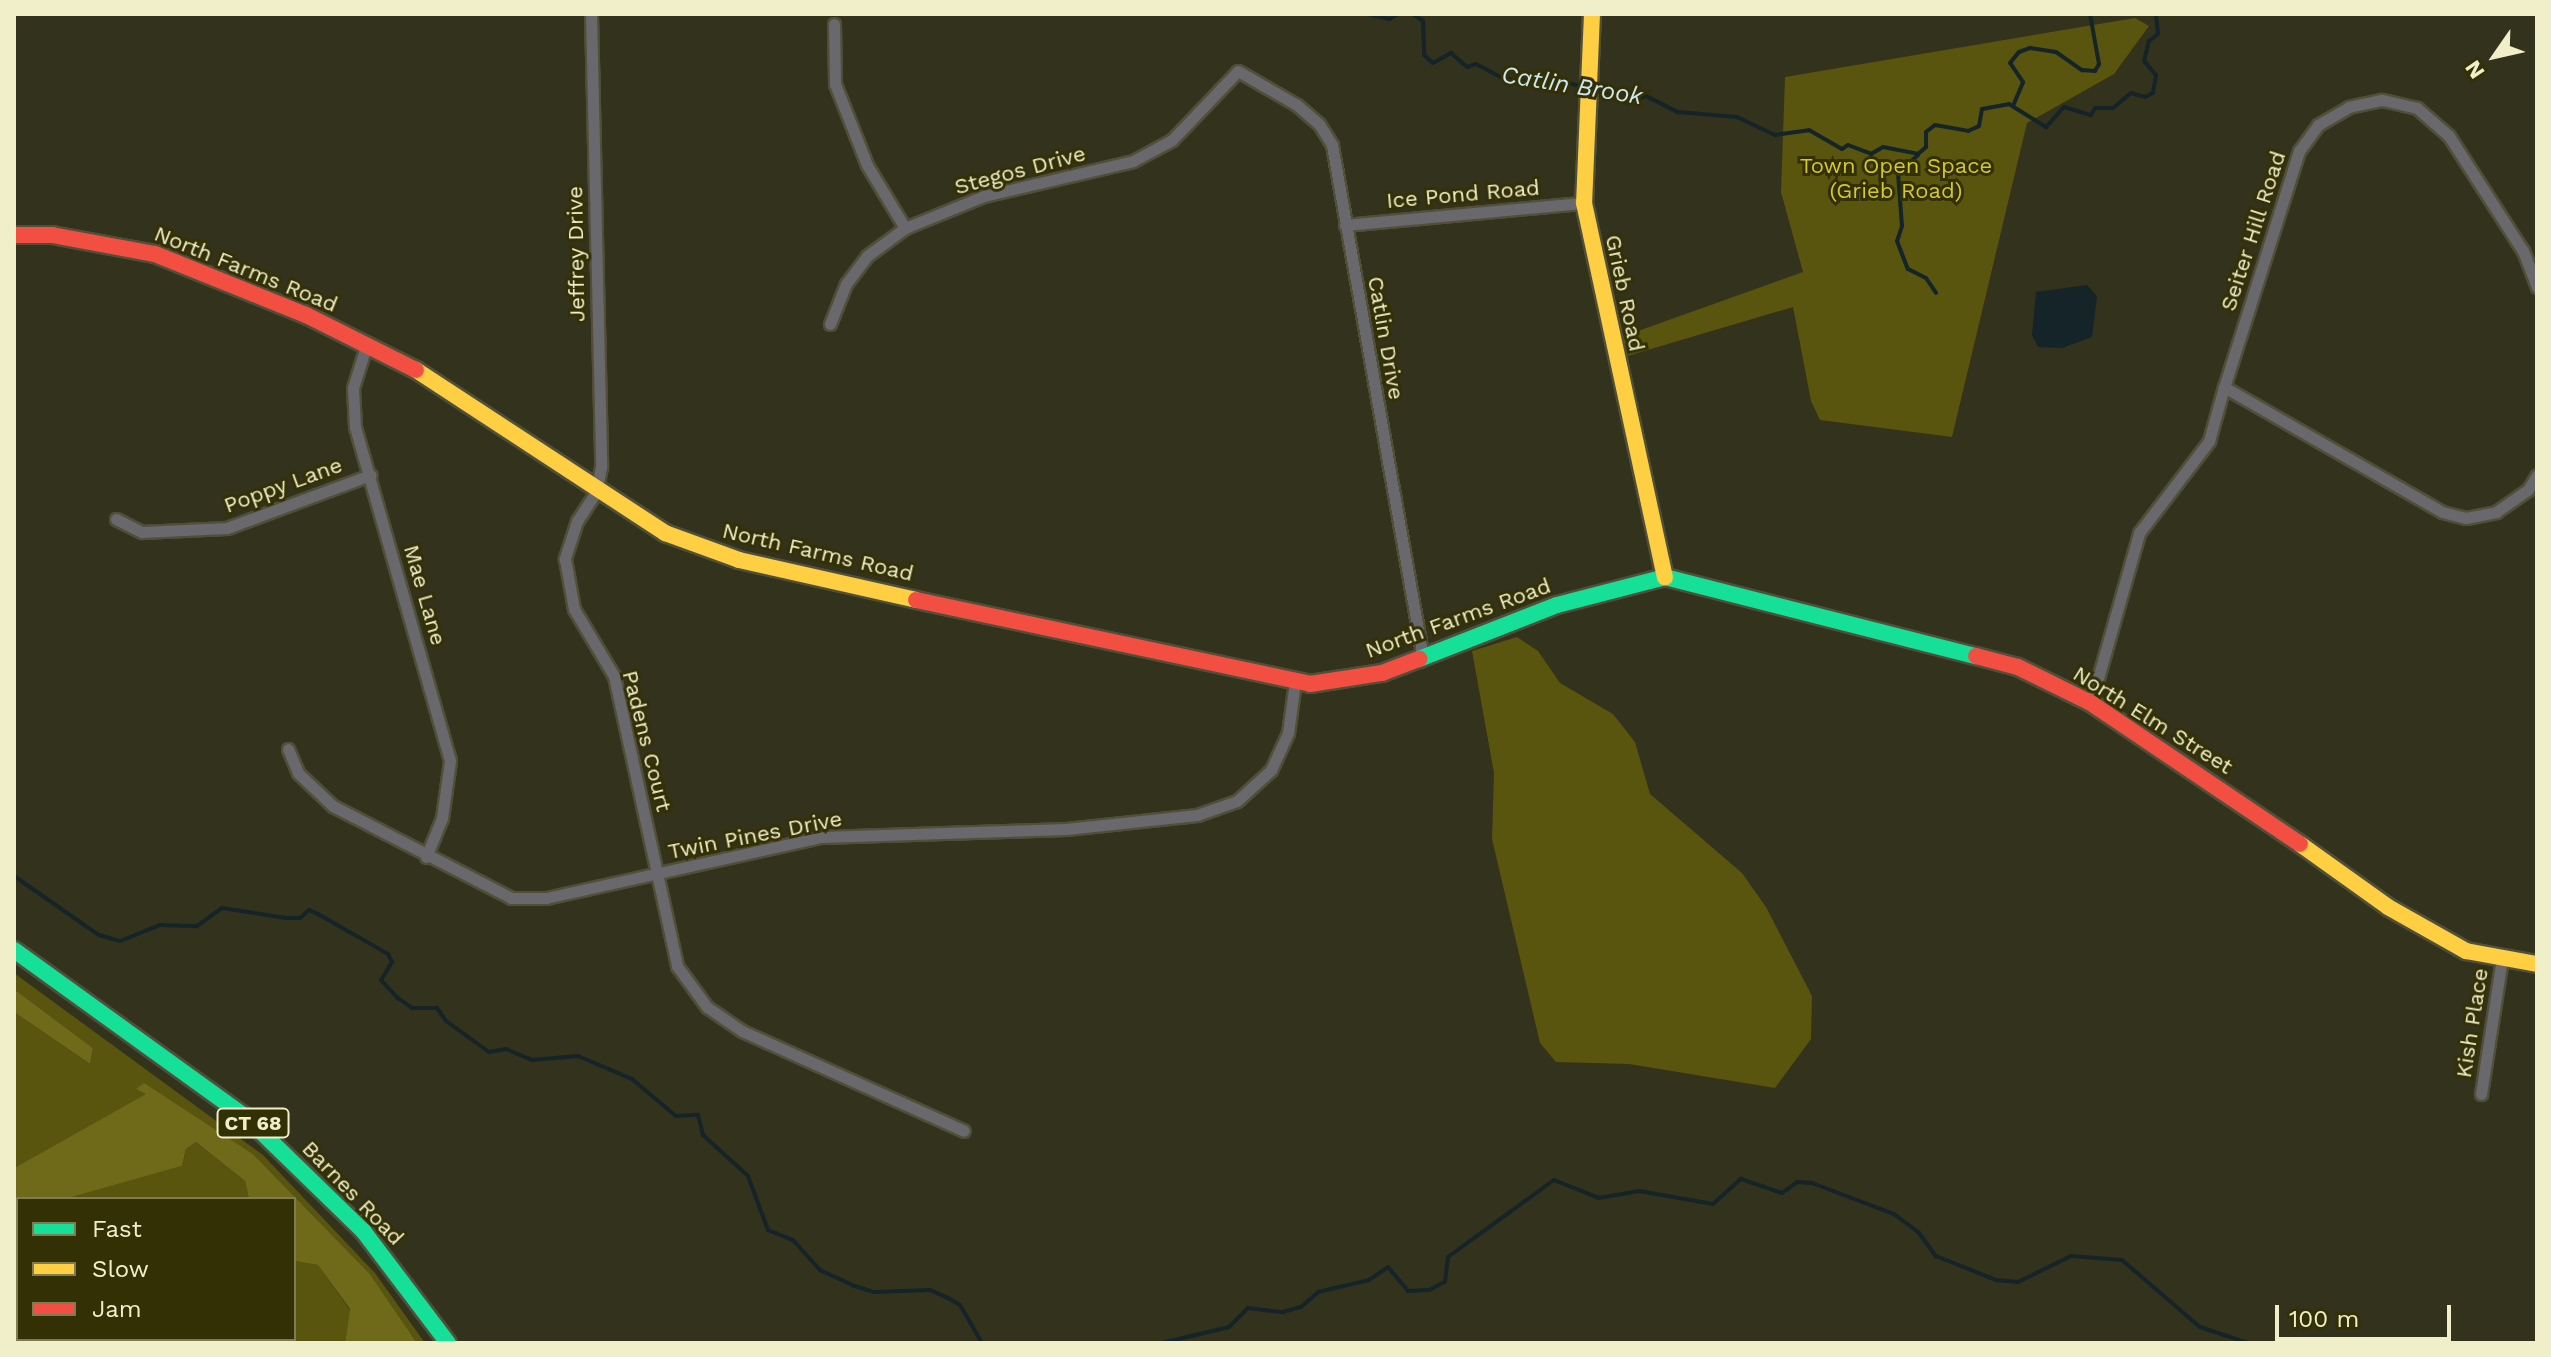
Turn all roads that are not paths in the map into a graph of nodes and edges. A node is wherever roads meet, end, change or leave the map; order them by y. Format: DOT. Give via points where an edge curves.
graph roads {
  1 [pos="591,14"];
  2 [pos="1592,14"];
  3 [pos="834,24"];
  4 [pos="1238,71"];
  5 [pos="1584,203"];
  6 [pos="1345,225"];
  7 [pos="905,228"];
  8 [pos="14,235"];
  9 [pos="2537,287"];
  10 [pos="830,324"];
  11 [pos="367,343"];
  12 [pos="2224,387"];
  13 [pos="370,475"];
  14 [pos="2537,475"];
  15 [pos="596,492"];
  16 [pos="116,519"];
  17 [pos="1665,577"];
  18 [pos="1423,658"];
  19 [pos="1295,682"];
  20 [pos="2091,703"];
  21 [pos="288,749"];
  22 [pos="426,857"];
  23 [pos="658,874"];
  24 [pos="14,950"];
  25 [pos="2502,958"];
  26 [pos="2537,964"];
  27 [pos="2481,1094"];
  28 [pos="964,1131"];
  29 [pos="448,1343"];
  1 -- 15 [label="street, Jeffrey Drive" via="601,467"];
  2 -- 5 [label="main road, Grieb Road"];
  3 -- 7 [label="street" via="835,84 867,165"];
  4 -- 6 [label="street, Catlin Drive" via="1319,124 1332,145"];
  4 -- 7 [label="street, Stegos Drive" via="1182,131 1133,161 984,196"];
  5 -- 6 [label="street, Ice Pond Road"];
  5 -- 17 [label="main road, Grieb Road"];
  6 -- 18 [label="street, Catlin Drive"];
  7 -- 10 [label="street, Stegos Drive" via="867,256 846,284"];
  8 -- 11 [label="main road, North Farms Road" via="52,235 155,254"];
  9 -- 12 [label="street, Seiter Hill Road" via="2523,251 2449,136 2417,108 2381,100 2349,107 2318,125 2299,151"];
  11 -- 13 [label="street, Mae Lane" via="353,388 355,427"];
  11 -- 15 [label="main road, North Farms Road" via="430,377"];
  12 -- 14 [label="street" via="2454,515 2496,512 2528,490"];
  12 -- 20 [label="street, Seiter Hill Road" via="2209,441 2139,533"];
  13 -- 16 [label="street, Poppy Lane" via="227,528 142,532"];
  13 -- 22 [label="street, Mae Lane" via="450,761 442,818"];
  15 -- 19 [label="main road, North Farms Road" via="665,533 739,560"];
  15 -- 23 [label="street, Padens Court" via="577,521 565,559 567,581 574,609 614,676"];
  17 -- 18 [label="main road, North Farms Road" via="1557,605"];
  17 -- 20 [label="main road, North Elm Street" via="2018,667"];
  18 -- 19 [label="main road, North Farms Road" via="1382,673"];
  19 -- 23 [label="street, Twin Pines Drive" via="1288,733 1271,770 1237,801 1197,815 1066,829 822,837"];
  20 -- 25 [label="main road, North Elm Street" via="2187,763 2388,907 2466,951"];
  21 -- 22 [label="street, Twin Pines Drive" via="298,773 333,806"];
  22 -- 23 [label="street, Twin Pines Drive" via="511,898 546,898"];
  23 -- 28 [label="street, Padens Court" via="677,966 707,1007 742,1031"];
  24 -- 29 [label="main road, Barnes Road / CT 68" via="248,1119 364,1232"];
  25 -- 26 [label="main road, North Elm Street"];
  25 -- 27 [label="street, Kish Place"];
}
